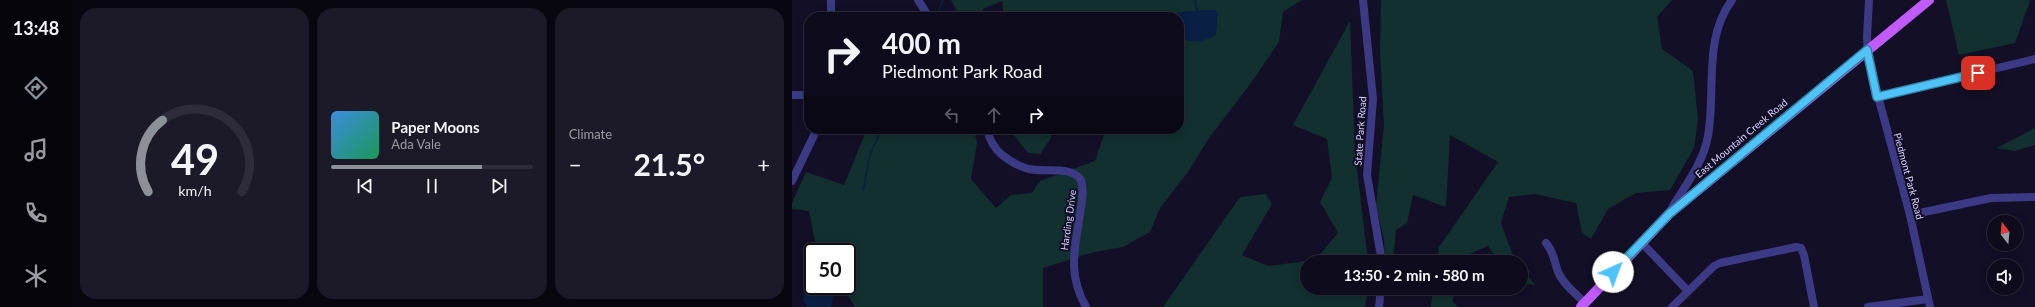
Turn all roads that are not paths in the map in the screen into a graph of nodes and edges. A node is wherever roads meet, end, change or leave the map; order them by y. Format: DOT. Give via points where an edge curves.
graph roads {
  1 [pos="831,0"];
  2 [pos="918,0"];
  3 [pos="1363,0"];
  4 [pos="1732,0"];
  5 [pos="1868,0"];
  6 [pos="1928,0"];
  7 [pos="831,12"];
  8 [pos="926,12"];
  9 [pos="1867,50"];
  10 [pos="2035,59"];
  11 [pos="792,95"];
  12 [pos="804,95"];
  13 [pos="1877,97"];
  14 [pos="815,134"];
  15 [pos="988,134"];
  16 [pos="792,181"];
  17 [pos="2035,197"];
  18 [pos="1669,214"];
  19 [pos="1910,215"];
  20 [pos="1641,242"];
  21 [pos="1546,243"];
  22 [pos="1381,255"];
  23 [pos="1688,291"];
  24 [pos="1380,295"];
  25 [pos="1929,303"];
  26 [pos="1583,305"];
  27 [pos="1086,307"];
  28 [pos="1379,307"];
  29 [pos="1672,307"];
  30 [pos="1814,307"];
  31 [pos="1868,307"];
  1 -- 7 [label="street"];
  2 -- 8 [label="street"];
  3 -- 22 [label="street, State Park Road" via="1373,100 1367,175"];
  4 -- 18 [label="street" via="1722,15 1716,36 1710,121 1705,146 1697,166"];
  5 -- 9 [label="street, Piedmont Park Road"];
  6 -- 9 [label="main road, East Mountain Creek Road"];
  9 -- 13 [label="street, Piedmont Park Road"];
  9 -- 18 [label="main road, East Mountain Creek Road"];
  10 -- 13 [label="street"];
  11 -- 12 [label="street"];
  13 -- 19 [label="street, Piedmont Park Road"];
  14 -- 16 [label="street"];
  15 -- 27 [label="street, Harding Drive" via="996,148 1016,164 1038,171 1071,172 1081,180 1083,193 1073,250 1073,265 1077,285"];
  17 -- 19 [label="street" via="1991,198"];
  18 -- 20 [label="main road, East Mountain Creek Road"];
  19 -- 25 [label="street, Piedmont Park Road"];
  20 -- 23 [label="street"];
  20 -- 26 [label="main road, East Mountain Creek Road"];
  21 -- 26 [label="street" via="1553,251 1558,272"];
  23 -- 29 [label="street"];
  23 -- 30 [label="street" via="1720,263 1799,247 1804,255"];
  24 -- 28 [label="street"];
  25 -- 31 [label="street"];
}
